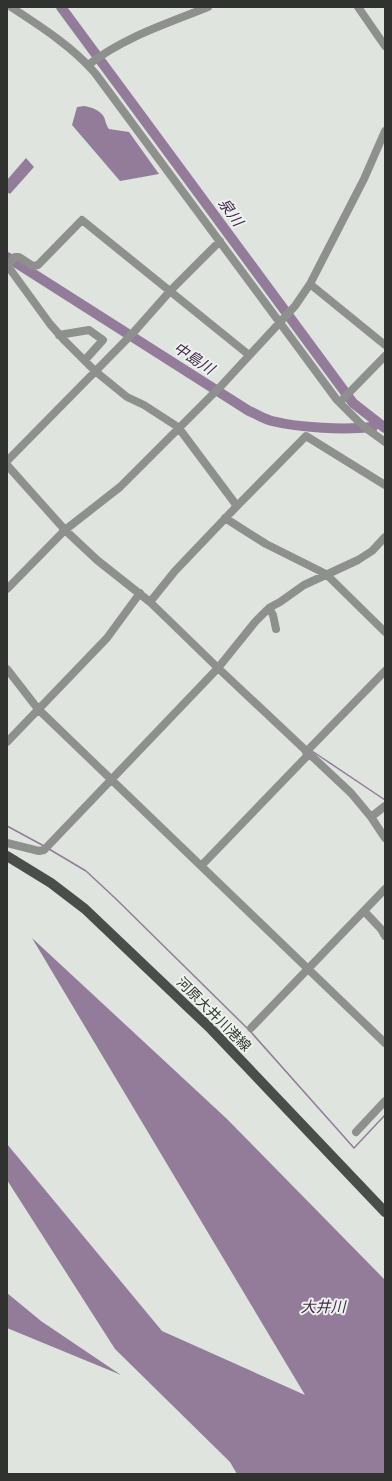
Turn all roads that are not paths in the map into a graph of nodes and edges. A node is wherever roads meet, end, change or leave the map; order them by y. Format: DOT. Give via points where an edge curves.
graph roads {
  1 [pos="11,7"];
  2 [pos="208,7"];
  3 [pos="358,7"];
  4 [pos="385,46"];
  5 [pos="89,65"];
  6 [pos="385,130"];
  7 [pos="220,241"];
  8 [pos="7,266"];
  9 [pos="310,284"];
  10 [pos="171,290"];
  11 [pos="280,323"];
  12 [pos="59,335"];
  13 [pos="385,345"];
  14 [pos="249,355"];
  15 [pos="385,356"];
  16 [pos="85,360"];
  17 [pos="95,371"];
  18 [pos="340,402"];
  19 [pos="178,427"];
  20 [pos="382,440"];
  21 [pos="7,461"];
  22 [pos="7,465"];
  23 [pos="385,485"];
  24 [pos="237,506"];
  25 [pos="225,518"];
  26 [pos="65,530"];
  27 [pos="385,537"];
  28 [pos="326,574"];
  29 [pos="7,589"];
  30 [pos="140,593"];
  31 [pos="150,602"];
  32 [pos="269,608"];
  33 [pos="276,629"];
  34 [pos="385,632"];
  35 [pos="220,666"];
  36 [pos="7,669"];
  37 [pos="385,671"];
  38 [pos="38,709"];
  39 [pos="7,742"];
  40 [pos="308,751"];
  41 [pos="110,780"];
  42 [pos="385,806"];
  43 [pos="371,817"];
  44 [pos="385,838"];
  45 [pos="7,843"];
  46 [pos="7,856"];
  47 [pos="201,866"];
  48 [pos="385,889"];
  49 [pos="364,911"];
  50 [pos="385,936"];
  51 [pos="308,970"];
  52 [pos="251,1028"];
  53 [pos="385,1043"];
  54 [pos="385,1102"];
  55 [pos="356,1132"];
  56 [pos="385,1212"];
  1 -- 5 [label="street"];
  2 -- 5 [label="street" via="128,39"];
  3 -- 4 [label="street"];
  5 -- 7 [label="street"];
  6 -- 9 [label="street" via="364,179"];
  7 -- 10 [label="street"];
  7 -- 11 [label="street"];
  8 -- 10 [label="street" via="15,257 33,266 38,265 82,220"];
  8 -- 12 [label="street"];
  9 -- 11 [label="street"];
  9 -- 13 [label="street"];
  10 -- 14 [label="street"];
  10 -- 17 [label="street"];
  11 -- 14 [label="street"];
  11 -- 18 [label="street"];
  12 -- 16 [label="street"];
  12 -- 16 [label="street" via="89,330 103,340"];
  14 -- 19 [label="street"];
  15 -- 18 [label="street"];
  16 -- 17 [label="street"];
  17 -- 19 [label="street" via="127,397"];
  17 -- 21 [label="street"];
  18 -- 20 [label="street" via="363,426"];
  19 -- 24 [label="street"];
  19 -- 26 [label="street" via="120,487"];
  22 -- 26 [label="street"];
  23 -- 24 [label="street" via="306,436"];
  24 -- 25 [label="street"];
  25 -- 28 [label="street" via="266,544"];
  25 -- 31 [label="street"];
  26 -- 29 [label="street"];
  26 -- 30 [label="street" via="97,560"];
  27 -- 28 [label="street" via="372,551 358,560"];
  28 -- 32 [label="street"];
  28 -- 34 [label="street"];
  30 -- 31 [label="street"];
  30 -- 38 [label="street" via="107,638"];
  31 -- 35 [label="street"];
  32 -- 33 [label="street"];
  32 -- 35 [label="street"];
  35 -- 40 [label="street"];
  35 -- 41 [label="street"];
  36 -- 38 [label="street"];
  37 -- 40 [label="street"];
  38 -- 39 [label="street"];
  38 -- 41 [label="street"];
  40 -- 43 [label="street" via="351,793"];
  40 -- 47 [label="street"];
  41 -- 45 [label="street" via="46,847 39,851"];
  41 -- 47 [label="street"];
  42 -- 43 [label="street"];
  43 -- 44 [label="street"];
  46 -- 56 [label="main road, 河原大井川港線" via="85,909 211,1029"];
  47 -- 51 [label="street"];
  48 -- 49 [label="street"];
  49 -- 50 [label="street"];
  49 -- 51 [label="street"];
  51 -- 52 [label="street"];
  51 -- 53 [label="street"];
  54 -- 55 [label="street"];
}
